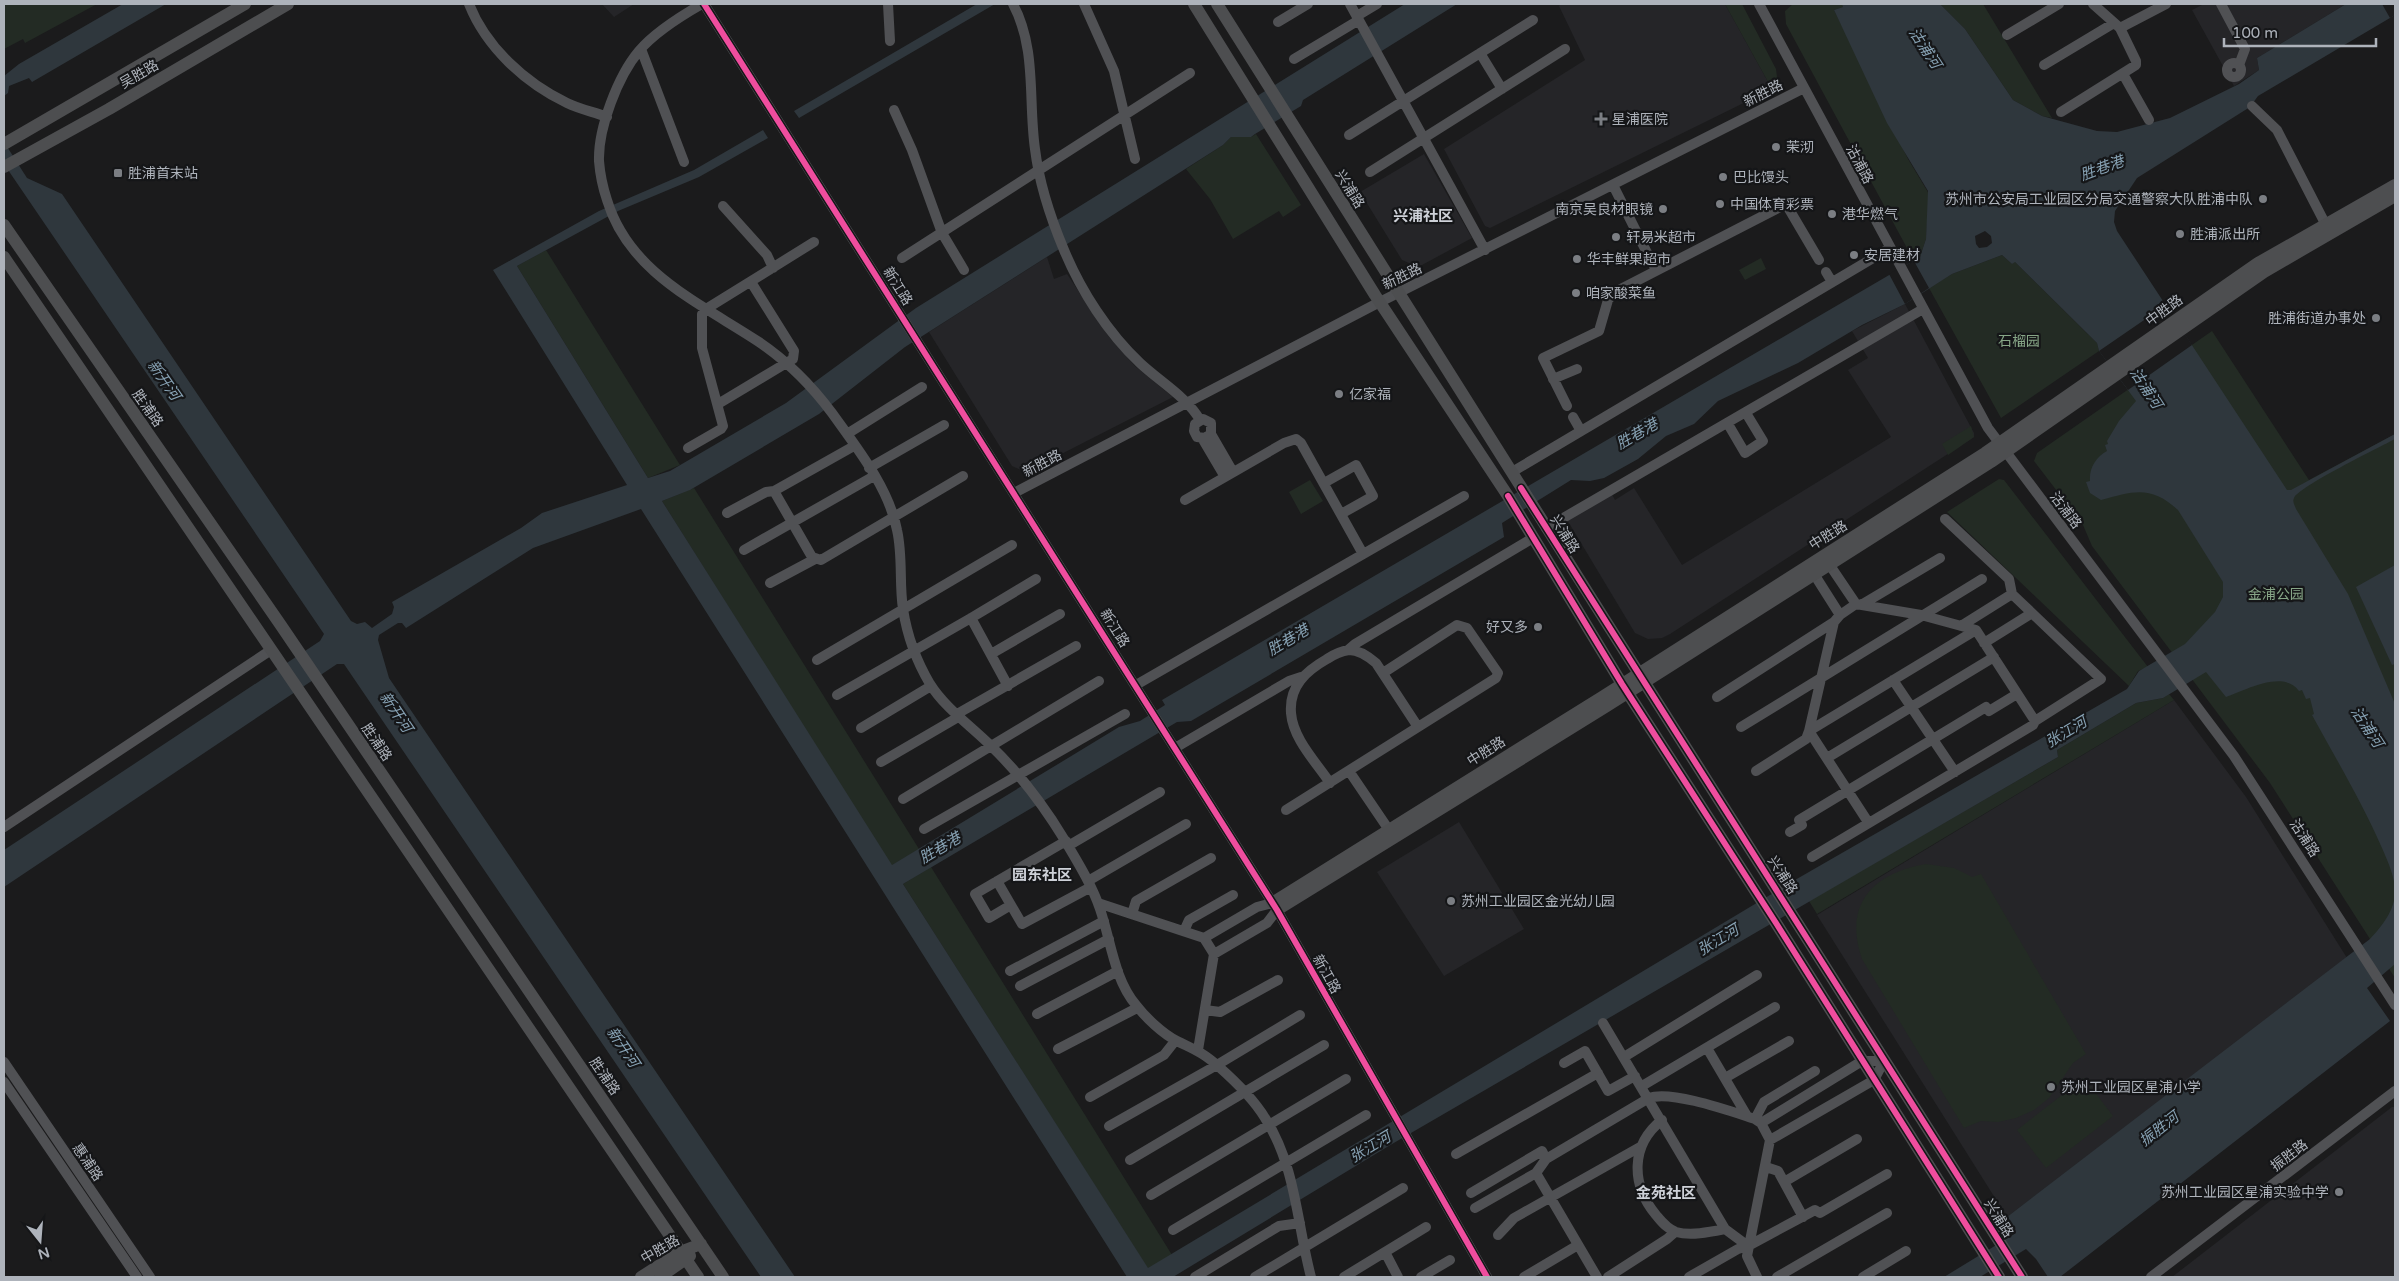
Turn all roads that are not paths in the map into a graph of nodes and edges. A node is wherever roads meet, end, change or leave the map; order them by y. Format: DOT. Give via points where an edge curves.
graph roads {
  1 [pos="245,4"];
  2 [pos="288,4"];
  3 [pos="469,4"];
  4 [pos="703,4"];
  5 [pos="888,4"];
  6 [pos="1013,4"];
  7 [pos="1084,4"];
  8 [pos="1194,4"];
  9 [pos="1216,4"];
  10 [pos="1308,4"];
  11 [pos="1350,4"];
  12 [pos="1378,4"];
  13 [pos="1760,4"];
  14 [pos="2059,4"];
  15 [pos="2093,4"];
  16 [pos="2166,4"];
  17 [pos="2222,4"];
  18 [pos="1533,20"];
  19 [pos="1360,21"];
  20 [pos="1278,22"];
  21 [pos="2117,26"];
  22 [pos="2007,35"];
  23 [pos="890,41"];
  24 [pos="641,49"];
  25 [pos="1565,49"];
  26 [pos="1480,53"];
  27 [pos="1294,60"];
  28 [pos="2044,65"];
  29 [pos="2239,65"];
  30 [pos="1190,73"];
  31 [pos="2123,74"];
  32 [pos="1804,88"];
  33 [pos="1502,89"];
  34 [pos="1403,101"];
  35 [pos="2252,106"];
  36 [pos="894,110"];
  37 [pos="2061,112"];
  38 [pos="1125,116"];
  39 [pos="606,117"];
  40 [pos="2149,120"];
  41 [pos="1349,135"];
  42 [pos="1424,139"];
  43 [pos="4,143"];
  44 [pos="1135,159"];
  45 [pos="684,162"];
  46 [pos="8,165"];
  47 [pos="1040,171"];
  48 [pos="1370,172"];
  49 [pos="1613,185"];
  50 [pos="2395,185"];
  51 [pos="2395,196"];
  52 [pos="722,206"];
  53 [pos="4,225"];
  54 [pos="2328,229"];
  55 [pos="942,233"];
  56 [pos="814,242"];
  57 [pos="1890,248"];
  58 [pos="1486,250"];
  59 [pos="4,257"];
  60 [pos="902,258"];
  61 [pos="1819,260"];
  62 [pos="773,268"];
  63 [pos="964,270"];
  64 [pos="1656,270"];
  65 [pos="1826,272"];
  66 [pos="750,282"];
  67 [pos="1832,282"];
  68 [pos="1398,292"];
  69 [pos="1380,302"];
  70 [pos="706,309"];
  71 [pos="1923,310"];
  72 [pos="787,364"];
  73 [pos="1577,369"];
  74 [pos="1553,379"];
  75 [pos="922,387"];
  76 [pos="1185,403"];
  77 [pos="718,404"];
  78 [pos="1567,406"];
  79 [pos="1746,413"];
  80 [pos="1573,417"];
  81 [pos="1197,422"];
  82 [pos="1728,424"];
  83 [pos="944,425"];
  84 [pos="1581,431"];
  85 [pos="847,434"];
  86 [pos="1206,436"];
  87 [pos="854,446"];
  88 [pos="2002,447"];
  89 [pos="688,448"];
  90 [pos="872,472"];
  91 [pos="1512,472"];
  92 [pos="1229,475"];
  93 [pos="963,476"];
  94 [pos="1324,483"];
  95 [pos="774,491"];
  96 [pos="1014,493"];
  97 [pos="1464,496"];
  98 [pos="1185,500"];
  99 [pos="726,514"];
  100 [pos="1341,514"];
  101 [pos="893,517"];
  102 [pos="1945,519"];
  103 [pos="793,523"];
  104 [pos="1546,528"];
  105 [pos="1533,538"];
  106 [pos="1012,544"];
  107 [pos="744,550"];
  108 [pos="1363,554"];
  109 [pos="1940,558"];
  110 [pos="815,559"];
  111 [pos="1816,560"];
  112 [pos="1829,564"];
  113 [pos="1814,574"];
  114 [pos="1036,579"];
  115 [pos="1982,579"];
  116 [pos="770,583"];
  117 [pos="2012,594"];
  118 [pos="1859,605"];
  119 [pos="903,608"];
  120 [pos="2032,613"];
  121 [pos="1060,614"];
  122 [pos="1922,615"];
  123 [pos="971,618"];
  124 [pos="1837,619"];
  125 [pos="1961,626"];
  126 [pos="1976,630"];
  127 [pos="1984,643"];
  128 [pos="1076,646"];
  129 [pos="272,650"];
  130 [pos="1348,650"];
  131 [pos="915,651"];
  132 [pos="991,654"];
  133 [pos="1994,657"];
  134 [pos="816,660"];
  135 [pos="1383,673"];
  136 [pos="1301,677"];
  137 [pos="1822,677"];
  138 [pos="1641,679"];
  139 [pos="1893,680"];
  140 [pos="1099,682"];
  141 [pos="932,686"];
  142 [pos="1008,686"];
  143 [pos="1136,686"];
  144 [pos="1625,688"];
  145 [pos="2017,694"];
  146 [pos="837,695"];
  147 [pos="1717,697"];
  148 [pos="1911,707"];
  149 [pos="1125,714"];
  150 [pos="958,715"];
  151 [pos="2035,721"];
  152 [pos="1418,727"];
  153 [pos="1741,727"];
  154 [pos="861,728"];
  155 [pos="1810,731"];
  156 [pos="1933,740"];
  157 [pos="991,746"];
  158 [pos="1175,748"];
  159 [pos="1827,758"];
  160 [pos="881,762"];
  161 [pos="1349,771"];
  162 [pos="1756,771"];
  163 [pos="1955,772"];
  164 [pos="1021,779"];
  165 [pos="1330,783"];
  166 [pos="1848,791"];
  167 [pos="1160,792"];
  168 [pos="903,799"];
  169 [pos="1286,810"];
  170 [pos="1868,822"];
  171 [pos="1186,824"];
  172 [pos="4,827"];
  173 [pos="924,829"];
  174 [pos="1389,830"];
  175 [pos="1790,832"];
  176 [pos="1067,843"];
  177 [pos="1812,857"];
  178 [pos="1211,858"];
  179 [pos="997,881"];
  180 [pos="1089,884"];
  181 [pos="1233,896"];
  182 [pos="1098,903"];
  183 [pos="1011,905"];
  184 [pos="1274,906"];
  185 [pos="1132,914"];
  186 [pos="1104,921"];
  187 [pos="1184,931"];
  188 [pos="1109,938"];
  189 [pos="1204,938"];
  190 [pos="1214,954"];
  191 [pos="1010,971"];
  192 [pos="1118,971"];
  193 [pos="1757,975"];
  194 [pos="1278,980"];
  195 [pos="1020,986"];
  196 [pos="2395,1005"];
  197 [pos="1776,1007"];
  198 [pos="1137,1008"];
  199 [pos="1205,1010"];
  200 [pos="1037,1014"];
  201 [pos="1300,1015"];
  202 [pos="1604,1023"];
  203 [pos="1175,1041"];
  204 [pos="1789,1041"];
  205 [pos="1324,1045"];
  206 [pos="1707,1048"];
  207 [pos="1058,1049"];
  208 [pos="1198,1050"];
  209 [pos="1624,1056"];
  210 [pos="1884,1060"];
  211 [pos="1862,1061"];
  212 [pos="4,1062"];
  213 [pos="1564,1063"];
  214 [pos="1217,1066"];
  215 [pos="1815,1071"];
  216 [pos="1598,1073"];
  217 [pos="1635,1076"];
  218 [pos="1725,1078"];
  219 [pos="1346,1079"];
  220 [pos="1874,1080"];
  221 [pos="4,1082"];
  222 [pos="1642,1086"];
  223 [pos="2395,1091"];
  224 [pos="1245,1092"];
  225 [pos="1090,1097"];
  226 [pos="1649,1098"];
  227 [pos="1366,1115"];
  228 [pos="1754,1119"];
  229 [pos="1662,1120"];
  230 [pos="1109,1126"];
  231 [pos="1270,1126"];
  232 [pos="1857,1139"];
  233 [pos="1770,1140"];
  234 [pos="1640,1146"];
  235 [pos="1456,1154"];
  236 [pos="1546,1159"];
  237 [pos="1130,1160"];
  238 [pos="1286,1163"];
  239 [pos="1766,1167"];
  240 [pos="1536,1173"];
  241 [pos="1887,1174"];
  242 [pos="1784,1182"];
  243 [pos="1403,1188"];
  244 [pos="1470,1193"];
  245 [pos="1151,1195"];
  246 [pos="1550,1198"];
  247 [pos="1476,1208"];
  248 [pos="1888,1213"];
  249 [pos="1803,1217"];
  250 [pos="1300,1223"];
  251 [pos="1426,1227"];
  252 [pos="1725,1229"];
  253 [pos="1173,1230"];
  254 [pos="1675,1232"];
  255 [pos="1498,1235"];
  256 [pos="701,1244"];
  257 [pos="1578,1246"];
  258 [pos="1748,1246"];
  259 [pos="1305,1248"];
  260 [pos="1906,1251"];
  261 [pos="1385,1252"];
  262 [pos="683,1256"];
  263 [pos="1450,1260"];
  264 [pos="1996,1273"];
  265 [pos="137,1277"];
  266 [pos="150,1277"];
  267 [pos="641,1277"];
  268 [pos="660,1277"];
  269 [pos="698,1277"];
  270 [pos="723,1277"];
  271 [pos="1195,1277"];
  272 [pos="1255,1277"];
  273 [pos="1312,1277"];
  274 [pos="1344,1277"];
  275 [pos="1398,1277"];
  276 [pos="1421,1277"];
  277 [pos="1486,1277"];
  278 [pos="1524,1277"];
  279 [pos="1597,1277"];
  280 [pos="1608,1277"];
  281 [pos="1689,1277"];
  282 [pos="1757,1277"];
  283 [pos="1776,1277"];
  284 [pos="1863,1277"];
  285 [pos="2022,1277"];
  286 [pos="2151,1277"];
  1 -- 43 [label="main road, 吴胜路"];
  2 -- 46 [label="main road, 吴胜路"];
  3 -- 39 [label="street" via="488,38 529,80 567,103"];
  4 -- 24 [label="street" via="683,15"];
  4 -- 96 [label="street, 新江路"];
  5 -- 23 [label="street"];
  6 -- 47 [label="street" via="1023,27 1031,68 1031,112"];
  7 -- 38 [label="street" via="1114,71"];
  8 -- 69 [label="main road"];
  9 -- 68 [label="main road, 兴浦路"];
  10 -- 20 [label="street"];
  11 -- 19 [label="street"];
  12 -- 19 [label="street"];
  13 -- 32 [label="street, 沽浦路"];
  14 -- 22 [label="street"];
  15 -- 21 [label="street"];
  16 -- 21 [label="street"];
  17 -- 29 [label="street" via="2244,49"];
  18 -- 26 [label="street"];
  19 -- 27 [label="street"];
  19 -- 34 [label="street"];
  21 -- 28 [label="street"];
  21 -- 31 [label="street" via="2136,61 2133,68"];
  24 -- 39 [label="street" via="625,71"];
  24 -- 45 [label="street"];
  25 -- 33 [label="street"];
  26 -- 33 [label="street"];
  26 -- 34 [label="street"];
  30 -- 38 [label="street"];
  31 -- 37 [label="street"];
  31 -- 40 [label="street"];
  32 -- 49 [label="street, 新胜路"];
  32 -- 57 [label="street, 沽浦路"];
  33 -- 42 [label="street"];
  34 -- 41 [label="street"];
  34 -- 42 [label="street"];
  35 -- 54 [label="street" via="2277,130"];
  36 -- 55 [label="street"];
  38 -- 44 [label="street"];
  38 -- 47 [label="street"];
  39 -- 70 [label="street" via="599,161 608,204 621,235 646,266"];
  42 -- 48 [label="street"];
  42 -- 58 [label="street"];
  47 -- 55 [label="street"];
  47 -- 76 [label="street" via="1063,249 1088,297 1106,324 1139,362"];
  49 -- 58 [label="street, 新胜路"];
  49 -- 64 [label="street"];
  50 -- 54 [label="main road, 中胜路"];
  51 -- 54 [label="main road, 中胜路"];
  52 -- 62 [label="street" via="767,255"];
  53 -- 256 [label="main road, 胜浦路"];
  54 -- 88 [label="main road, 中胜路" via="2258,264 2114,371"];
  55 -- 60 [label="street"];
  55 -- 63 [label="street"];
  56 -- 62 [label="street"];
  57 -- 67 [label="street"];
  57 -- 71 [label="street, 沽浦路"];
  58 -- 68 [label="street, 新胜路"];
  59 -- 129 [label="main road"];
  61 -- 64 [label="street" via="1786,204"];
  62 -- 66 [label="street"];
  64 -- 74 [label="street" via="1615,292 1608,300 1599,331 1543,358"];
  65 -- 67 [label="street"];
  66 -- 70 [label="street"];
  66 -- 72 [label="street" via="794,351"];
  67 -- 84 [label="street"];
  68 -- 69 [label="street, 新胜路"];
  68 -- 91 [label="main road, 兴浦路"];
  69 -- 76 [label="street, 新胜路"];
  69 -- 105 [label="main road"];
  70 -- 72 [label="street" via="763,344"];
  70 -- 77 [label="street" via="702,314 702,348"];
  71 -- 79 [label="street"];
  71 -- 88 [label="street, 沽浦路" via="1988,428"];
  72 -- 77 [label="street"];
  72 -- 85 [label="street" via="808,384"];
  73 -- 74 [label="street"];
  74 -- 78 [label="street"];
  75 -- 85 [label="street"];
  76 -- 81 [label="street" via="1187,411"];
  76 -- 96 [label="street, 新胜路"];
  77 -- 89 [label="street" via="723,421 721,429"];
  79 -- 82 [label="street"];
  79 -- 82 [label="street" via="1764,441 1746,453"];
  80 -- 84 [label="street"];
  81 -- 86 [label="street" via="1195,434"];
  81 -- 86 [label="street" via="1206,420 1211,424"];
  82 -- 104 [label="street"];
  83 -- 90 [label="street"];
  84 -- 91 [label="street"];
  85 -- 87 [label="street"];
  86 -- 92 [label="street"];
  87 -- 90 [label="street"];
  87 -- 95 [label="street"];
  88 -- 111 [label="main road, 中胜路"];
  88 -- 112 [label="main road, 中胜路"];
  88 -- 196 [label="street, 沽浦路" via="2257,790"];
  90 -- 101 [label="street"];
  90 -- 103 [label="street"];
  91 -- 104 [label="main road, 兴浦路"];
  92 -- 94 [label="street" via="1290,439 1296,439"];
  92 -- 98 [label="street"];
  93 -- 101 [label="street"];
  94 -- 100 [label="street"];
  94 -- 100 [label="street" via="1356,465 1373,496"];
  95 -- 99 [label="street" via="766,492"];
  95 -- 103 [label="street"];
  96 -- 143 [label="street, 新江路"];
  97 -- 108 [label="street"];
  100 -- 108 [label="street"];
  101 -- 110 [label="street" via="821,560"];
  101 -- 119 [label="street" via="900,552"];
  102 -- 117 [label="street" via="2009,580"];
  103 -- 107 [label="street"];
  103 -- 110 [label="street"];
  104 -- 138 [label="main road, 兴浦路"];
  105 -- 130 [label="street"];
  105 -- 144 [label="main road"];
  106 -- 119 [label="street"];
  108 -- 143 [label="street"];
  109 -- 118 [label="street"];
  110 -- 116 [label="street"];
  111 -- 112 [label="street"];
  111 -- 113 [label="street"];
  111 -- 138 [label="main road, 中胜路"];
  112 -- 113 [label="main road, 中胜路"];
  112 -- 118 [label="street"];
  113 -- 124 [label="street"];
  113 -- 138 [label="main road, 中胜路"];
  114 -- 123 [label="street"];
  115 -- 122 [label="street"];
  117 -- 120 [label="street"];
  117 -- 125 [label="street"];
  118 -- 122 [label="street"];
  118 -- 124 [label="street"];
  119 -- 131 [label="street"];
  119 -- 134 [label="street"];
  120 -- 127 [label="street"];
  120 -- 151 [label="street" via="2102,679"];
  121 -- 132 [label="street"];
  122 -- 125 [label="street"];
  122 -- 137 [label="street"];
  123 -- 131 [label="street"];
  123 -- 132 [label="street"];
  124 -- 137 [label="street"];
  124 -- 147 [label="street"];
  125 -- 126 [label="street"];
  126 -- 127 [label="street"];
  126 -- 139 [label="street"];
  127 -- 133 [label="street"];
  128 -- 142 [label="street"];
  129 -- 172 [label="street"];
  129 -- 262 [label="main road"];
  130 -- 135 [label="street" via="1369,657"];
  130 -- 136 [label="street" via="1309,669"];
  131 -- 141 [label="street"];
  131 -- 146 [label="street"];
  132 -- 142 [label="street"];
  133 -- 145 [label="street"];
  133 -- 148 [label="street"];
  135 -- 152 [label="street"];
  135 -- 152 [label="street" via="1457,625 1468,628 1496,668 1496,678"];
  136 -- 158 [label="street"];
  136 -- 165 [label="street" via="1292,698 1293,724"];
  137 -- 153 [label="street"];
  137 -- 155 [label="street"];
  138 -- 144 [label="main road, 中胜路"];
  138 -- 210 [label="main road, 兴浦路"];
  139 -- 148 [label="street"];
  139 -- 155 [label="street"];
  140 -- 157 [label="street"];
  141 -- 150 [label="street"];
  141 -- 154 [label="street"];
  142 -- 150 [label="street"];
  143 -- 158 [label="street, 新江路"];
  144 -- 174 [label="main road, 中胜路"];
  144 -- 184 [label="main road, 中胜路"];
  144 -- 211 [label="main road"];
  145 -- 151 [label="street"];
  145 -- 156 [label="street" via="1989,711 1986,707"];
  148 -- 156 [label="street"];
  148 -- 159 [label="street"];
  149 -- 164 [label="street"];
  150 -- 157 [label="street"];
  150 -- 160 [label="street"];
  151 -- 163 [label="street"];
  152 -- 161 [label="street"];
  155 -- 159 [label="street"];
  155 -- 162 [label="street" via="1806,739"];
  156 -- 163 [label="street"];
  156 -- 166 [label="street"];
  157 -- 164 [label="street"];
  157 -- 168 [label="street"];
  158 -- 184 [label="street, 新江路"];
  159 -- 166 [label="street"];
  161 -- 165 [label="street"];
  161 -- 174 [label="street"];
  163 -- 170 [label="street"];
  164 -- 173 [label="street"];
  164 -- 176 [label="street"];
  165 -- 169 [label="street"];
  166 -- 170 [label="street"];
  166 -- 175 [label="street" via="1799,820 1802,825"];
  167 -- 176 [label="street"];
  170 -- 177 [label="street"];
  171 -- 180 [label="street"];
  174 -- 184 [label="main road, 中胜路"];
  176 -- 179 [label="street"];
  176 -- 180 [label="street"];
  178 -- 185 [label="street" via="1136,901"];
  179 -- 183 [label="street"];
  179 -- 183 [label="street" via="975,894 989,918"];
  180 -- 182 [label="street"];
  180 -- 183 [label="street" via="1022,924"];
  181 -- 187 [label="street" via="1189,920"];
  182 -- 185 [label="street"];
  182 -- 186 [label="street"];
  184 -- 189 [label="street" via="1256,907"];
  184 -- 190 [label="street" via="1267,923"];
  184 -- 277 [label="street, 新江路"];
  185 -- 187 [label="street"];
  186 -- 188 [label="street"];
  186 -- 191 [label="street"];
  187 -- 189 [label="street"];
  188 -- 192 [label="street"];
  188 -- 195 [label="street"];
  189 -- 190 [label="street"];
  190 -- 199 [label="street"];
  192 -- 198 [label="street"];
  192 -- 200 [label="street"];
  193 -- 209 [label="street"];
  194 -- 199 [label="street" via="1220,1012"];
  197 -- 206 [label="street"];
  198 -- 203 [label="street"];
  198 -- 207 [label="street"];
  199 -- 208 [label="street"];
  201 -- 214 [label="street"];
  202 -- 209 [label="street"];
  203 -- 208 [label="street"];
  203 -- 225 [label="street" via="1164,1055"];
  204 -- 218 [label="street"];
  205 -- 224 [label="street"];
  206 -- 218 [label="street"];
  206 -- 222 [label="street"];
  208 -- 214 [label="street"];
  209 -- 217 [label="street"];
  210 -- 211 [label="street"];
  210 -- 220 [label="street"];
  210 -- 285 [label="main road, 兴浦路"];
  211 -- 220 [label="main road"];
  211 -- 228 [label="street"];
  212 -- 266 [label="street, 惠浦路"];
  213 -- 216 [label="street" via="1585,1051"];
  214 -- 224 [label="street"];
  214 -- 230 [label="street"];
  215 -- 228 [label="street" via="1764,1102"];
  216 -- 217 [label="street" via="1608,1091"];
  216 -- 235 [label="street"];
  217 -- 222 [label="street"];
  218 -- 228 [label="street"];
  219 -- 231 [label="street"];
  220 -- 233 [label="street"];
  220 -- 264 [label="main road"];
  221 -- 265 [label="street, 惠浦路"];
  222 -- 226 [label="street"];
  223 -- 286 [label="street, 振胜路"];
  224 -- 231 [label="street"];
  224 -- 237 [label="street"];
  226 -- 228 [label="street" via="1673,1096"];
  226 -- 229 [label="street"];
  226 -- 236 [label="street"];
  227 -- 238 [label="street"];
  228 -- 233 [label="street"];
  229 -- 234 [label="street"];
  229 -- 252 [label="street"];
  231 -- 238 [label="street"];
  231 -- 245 [label="street"];
  232 -- 242 [label="street"];
  233 -- 239 [label="street"];
  234 -- 246 [label="street"];
  234 -- 254 [label="street" via="1637,1177 1642,1193 1666,1227"];
  236 -- 240 [label="street"];
  236 -- 244 [label="street" via="1542,1151"];
  238 -- 250 [label="street"];
  238 -- 253 [label="street"];
  239 -- 242 [label="street" via="1778,1171"];
  239 -- 258 [label="street"];
  240 -- 246 [label="street"];
  240 -- 247 [label="street"];
  241 -- 249 [label="street" via="1820,1213 1815,1210"];
  242 -- 249 [label="street"];
  243 -- 259 [label="street"];
  246 -- 255 [label="street" via="1514,1218"];
  246 -- 257 [label="street"];
  248 -- 283 [label="street"];
  249 -- 258 [label="street"];
  250 -- 259 [label="street"];
  250 -- 271 [label="street" via="1279,1226"];
  251 -- 261 [label="street"];
  252 -- 254 [label="street"];
  252 -- 258 [label="street"];
  254 -- 280 [label="street"];
  256 -- 262 [label="main road, 中胜路"];
  256 -- 270 [label="main road, 胜浦路"];
  257 -- 278 [label="street"];
  257 -- 279 [label="street"];
  258 -- 281 [label="street" via="1738,1248"];
  258 -- 282 [label="street" via="1748,1262"];
  259 -- 272 [label="street"];
  259 -- 273 [label="street"];
  260 -- 284 [label="street"];
  261 -- 274 [label="street"];
  261 -- 275 [label="street"];
  262 -- 267 [label="main road, 中胜路"];
  262 -- 268 [label="main road, 中胜路"];
  262 -- 269 [label="main road"];
  263 -- 276 [label="street"];
}
